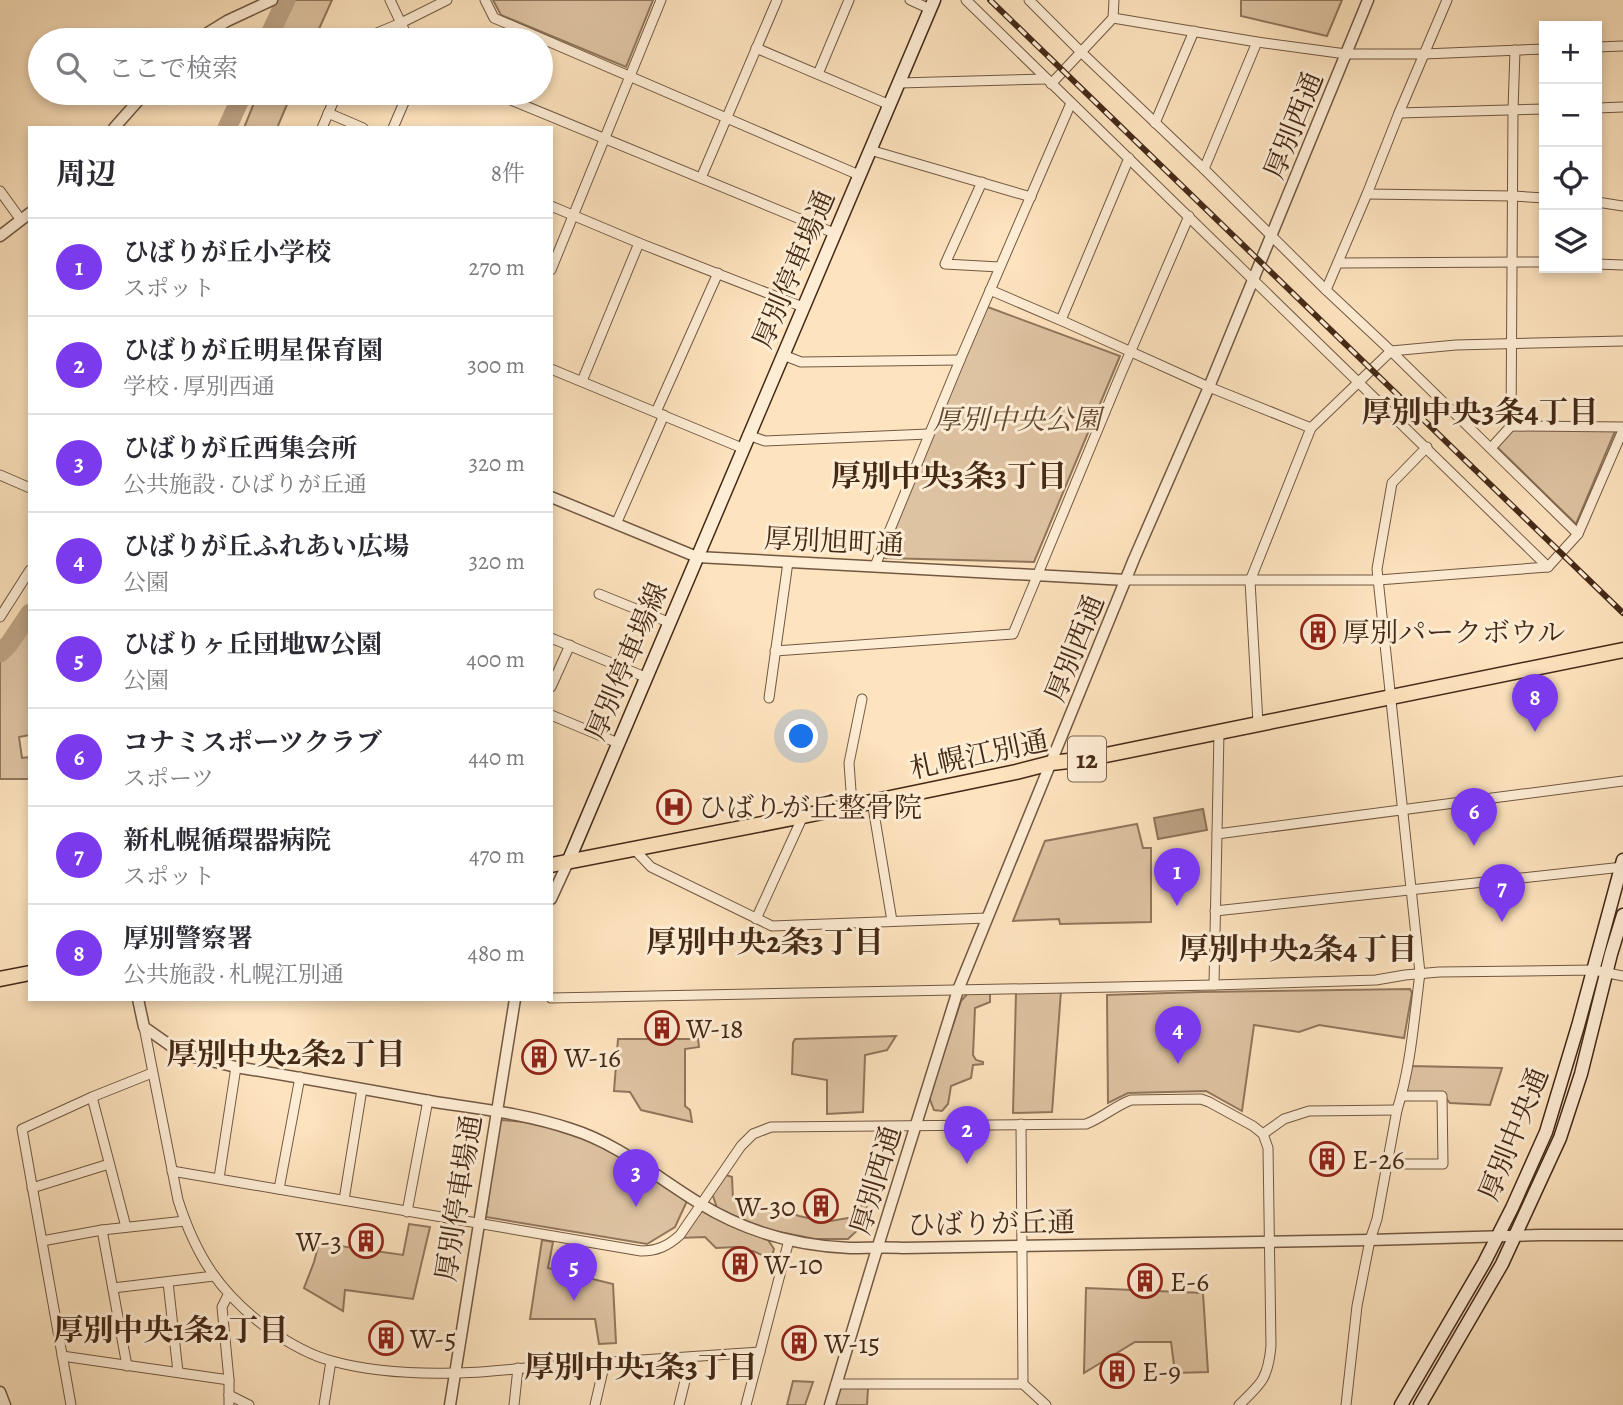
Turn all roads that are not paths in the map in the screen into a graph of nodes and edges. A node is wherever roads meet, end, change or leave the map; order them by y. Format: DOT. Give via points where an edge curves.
graph roads {
  1 [pos="390,0"];
  2 [pos="447,0"];
  3 [pos="485,0"];
  4 [pos="662,0"];
  5 [pos="778,0"];
  6 [pos="849,0"];
  7 [pos="910,0"];
  8 [pos="965,0"];
  9 [pos="1029,0"];
  10 [pos="1114,0"];
  11 [pos="1368,0"];
  12 [pos="1447,0"];
  13 [pos="269,1"];
  14 [pos="932,4"];
  15 [pos="1113,18"];
  16 [pos="401,23"];
  17 [pos="216,28"];
  18 [pos="389,28"];
  19 [pos="404,28"];
  20 [pos="517,28"];
  21 [pos="1194,31"];
  22 [pos="1257,42"];
  23 [pos="553,43"];
  24 [pos="1623,46"];
  25 [pos="1602,47"];
  26 [pos="756,48"];
  27 [pos="1539,49"];
  28 [pos="1515,50"];
  29 [pos="1081,52"];
  30 [pos="1346,54"];
  31 [pos="1424,54"];
  32 [pos="818,74"];
  33 [pos="630,76"];
  34 [pos="1049,82"];
  35 [pos="899,83"];
  36 [pos="1071,103"];
  37 [pos="134,105"];
  38 [pos="332,105"];
  39 [pos="403,105"];
  40 [pos="523,105"];
  41 [pos="890,105"];
  42 [pos="1623,107"];
  43 [pos="1602,108"];
  44 [pos="1539,109"];
  45 [pos="1513,110"];
  46 [pos="328,113"];
  47 [pos="1399,113"];
  48 [pos="725,118"];
  49 [pos="1155,123"];
  50 [pos="116,126"];
  51 [pos="323,126"];
  52 [pos="358,126"];
  53 [pos="394,126"];
  54 [pos="605,139"];
  55 [pos="870,150"];
  56 [pos="1129,158"];
  57 [pos="1204,169"];
  58 [pos="859,175"];
  59 [pos="701,178"];
  60 [pos="982,182"];
  61 [pos="0,191"];
  62 [pos="1367,194"];
  63 [pos="1513,196"];
  64 [pos="1031,197"];
  65 [pos="1539,198"];
  66 [pos="1602,203"];
  67 [pos="1623,206"];
  68 [pos="553,207"];
  69 [pos="575,216"];
  70 [pos="1189,216"];
  71 [pos="25,217"];
  72 [pos="834,233"];
  73 [pos="0,236"];
  74 [pos="1271,236"];
  75 [pos="639,243"];
  76 [pos="1513,261"];
  77 [pos="1338,262"];
  78 [pos="1539,262"];
  79 [pos="1602,264"];
  80 [pos="1623,265"];
  81 [pos="553,266"];
  82 [pos="999,267"];
  83 [pos="718,273"];
  84 [pos="1254,279"];
  85 [pos="990,290"];
  86 [pos="1326,290"];
  87 [pos="803,307"];
  88 [pos="1061,320"];
  89 [pos="1623,341"];
  90 [pos="1512,344"];
  91 [pos="1391,351"];
  92 [pos="1130,352"];
  93 [pos="783,355"];
  94 [pos="960,360"];
  95 [pos="553,370"];
  96 [pos="582,381"];
  97 [pos="1359,381"];
  98 [pos="1209,387"];
  99 [pos="660,414"];
  100 [pos="1511,426"];
  101 [pos="1311,428"];
  102 [pos="1623,428"];
  103 [pos="928,434"];
  104 [pos="748,435"];
  105 [pos="1427,447"];
  106 [pos="742,448"];
  107 [pos="1491,448"];
  108 [pos="0,475"];
  109 [pos="28,487"];
  110 [pos="553,499"];
  111 [pos="616,524"];
  112 [pos="1578,534"];
  113 [pos="697,556"];
  114 [pos="788,562"];
  115 [pos="875,566"];
  116 [pos="1548,567"];
  117 [pos="28,573"];
  118 [pos="1037,575"];
  119 [pos="1126,580"];
  120 [pos="1378,580"];
  121 [pos="1250,581"];
  122 [pos="599,594"];
  123 [pos="0,617"];
  124 [pos="668,622"];
  125 [pos="553,639"];
  126 [pos="570,645"];
  127 [pos="1623,650"];
  128 [pos="775,651"];
  129 [pos="646,677"];
  130 [pos="553,683"];
  131 [pos="1390,696"];
  132 [pos="769,698"];
  133 [pos="862,699"];
  134 [pos="553,716"];
  135 [pos="1258,723"];
  136 [pos="1219,732"];
  137 [pos="618,743"];
  138 [pos="1051,763"];
  139 [pos="1623,781"];
  140 [pos="872,801"];
  141 [pos="852,805"];
  142 [pos="1403,810"];
  143 [pos="803,816"];
  144 [pos="1217,834"];
  145 [pos="632,848"];
  146 [pos="568,862"];
  147 [pos="553,865"];
  148 [pos="1622,865"];
  149 [pos="1411,890"];
  150 [pos="553,896"];
  151 [pos="1215,911"];
  152 [pos="1623,915"];
  153 [pos="987,918"];
  154 [pos="756,919"];
  155 [pos="892,921"];
  156 [pos="1600,971"];
  157 [pos="28,973"];
  158 [pos="1420,973"];
  159 [pos="1623,976"];
  160 [pos="0,979"];
  161 [pos="1214,985"];
  162 [pos="958,990"];
  163 [pos="553,999"];
  164 [pos="138,1001"];
  165 [pos="515,1001"];
  166 [pos="144,1027"];
  167 [pos="236,1066"];
  168 [pos="152,1073"];
  169 [pos="300,1077"];
  170 [pos="362,1089"];
  171 [pos="1401,1096"];
  172 [pos="92,1097"];
  173 [pos="428,1100"];
  174 [pos="1397,1110"];
  175 [pos="497,1112"];
  176 [pos="1021,1124"];
  177 [pos="915,1126"];
  178 [pos="1263,1134"];
  179 [pos="109,1164"];
  180 [pos="1387,1164"];
  181 [pos="172,1171"];
  182 [pos="219,1178"];
  183 [pos="32,1188"];
  184 [pos="279,1189"];
  185 [pos="344,1200"];
  186 [pos="700,1204"];
  187 [pos="407,1212"];
  188 [pos="185,1221"];
  189 [pos="479,1223"];
  190 [pos="126,1227"];
  191 [pos="102,1230"];
  192 [pos="1623,1235"];
  193 [pos="1497,1236"];
  194 [pos="1515,1236"];
  195 [pos="789,1240"];
  196 [pos="1370,1240"];
  197 [pos="42,1241"];
  198 [pos="1270,1241"];
  199 [pos="1022,1245"];
  200 [pos="878,1247"];
  201 [pos="214,1276"];
  202 [pos="168,1282"];
  203 [pos="113,1288"];
  204 [pos="228,1295"];
  205 [pos="760,1352"];
  206 [pos="62,1356"];
  207 [pos="691,1357"];
  208 [pos="331,1361"];
  209 [pos="605,1363"];
  210 [pos="127,1366"];
  211 [pos="518,1368"];
  212 [pos="178,1373"];
  213 [pos="455,1373"];
  214 [pos="229,1380"];
  215 [pos="836,1384"];
  216 [pos="1024,1384"];
  217 [pos="0,1392"];
  218 [pos="229,1400"];
  219 [pos="5,1405"];
  220 [pos="71,1405"];
  221 [pos="249,1405"];
  222 [pos="324,1405"];
  223 [pos="450,1405"];
  224 [pos="514,1405"];
  225 [pos="595,1405"];
  226 [pos="679,1405"];
  227 [pos="746,1405"];
  228 [pos="830,1405"];
  229 [pos="1046,1405"];
  230 [pos="1239,1405"];
  231 [pos="1346,1405"];
  232 [pos="1401,1405"];
  233 [pos="1420,1405"];
  1 -- 16 [label="street"];
  2 -- 16 [label="street"];
  3 -- 20 [label="street" via="494,18"];
  4 -- 33 [label="street"];
  5 -- 26 [label="street"];
  6 -- 32 [label="street"];
  7 -- 14 [label="street"];
  8 -- 34 [label="street"];
  9 -- 29 [label="street"];
  10 -- 15 [label="street"];
  11 -- 30 [label="street, 厚別西通"];
  12 -- 31 [label="street"];
  13 -- 17 [label="street"];
  14 -- 35 [label="main road, 厚別停車場通"];
  15 -- 21 [label="street"];
  15 -- 29 [label="street"];
  16 -- 18 [label="street"];
  16 -- 19 [label="street"];
  21 -- 22 [label="street"];
  21 -- 49 [label="street"];
  22 -- 30 [label="street"];
  22 -- 57 [label="street"];
  23 -- 33 [label="street"];
  24 -- 25 [label="street"];
  26 -- 32 [label="street"];
  26 -- 48 [label="street"];
  27 -- 28 [label="street"];
  28 -- 31 [label="street"];
  28 -- 45 [label="street"];
  29 -- 34 [label="street"];
  29 -- 49 [label="street"];
  30 -- 31 [label="street"];
  30 -- 74 [label="street, 厚別西通"];
  31 -- 47 [label="street"];
  32 -- 41 [label="street"];
  33 -- 48 [label="street"];
  33 -- 54 [label="street"];
  34 -- 35 [label="street"];
  34 -- 36 [label="street"];
  35 -- 41 [label="main road, 厚別停車場通"];
  36 -- 56 [label="street"];
  36 -- 64 [label="street"];
  37 -- 50 [label="street"];
  38 -- 46 [label="street"];
  39 -- 53 [label="street"];
  40 -- 54 [label="street"];
  41 -- 55 [label="main road, 厚別停車場通"];
  42 -- 43 [label="street"];
  44 -- 45 [label="street"];
  45 -- 47 [label="street"];
  45 -- 63 [label="street"];
  46 -- 51 [label="street"];
  46 -- 52 [label="street"];
  47 -- 62 [label="street"];
  48 -- 58 [label="street"];
  48 -- 59 [label="street"];
  49 -- 57 [label="street"];
  54 -- 59 [label="street"];
  54 -- 69 [label="street"];
  55 -- 58 [label="main road, 厚別停車場通"];
  55 -- 60 [label="street"];
  56 -- 70 [label="street"];
  56 -- 88 [label="street"];
  57 -- 74 [label="street"];
  58 -- 72 [label="main road, 厚別停車場通"];
  59 -- 72 [label="street"];
  60 -- 64 [label="street"];
  60 -- 82 [label="street" via="946,264"];
  61 -- 71 [label="street"];
  62 -- 63 [label="street"];
  62 -- 77 [label="street"];
  63 -- 65 [label="street"];
  63 -- 76 [label="street"];
  64 -- 82 [label="street"];
  66 -- 67 [label="street"];
  68 -- 69 [label="street"];
  69 -- 75 [label="street"];
  69 -- 81 [label="street"];
  70 -- 84 [label="street"];
  70 -- 92 [label="street"];
  71 -- 73 [label="street"];
  72 -- 87 [label="main road, 厚別停車場通"];
  74 -- 84 [label="street, 厚別西通"];
  74 -- 86 [label="street"];
  75 -- 83 [label="street"];
  75 -- 96 [label="street"];
  76 -- 77 [label="street"];
  76 -- 78 [label="street"];
  76 -- 90 [label="street"];
  77 -- 86 [label="street"];
  79 -- 80 [label="street"];
  82 -- 85 [label="street"];
  83 -- 87 [label="street"];
  83 -- 99 [label="street"];
  84 -- 97 [label="street"];
  84 -- 98 [label="street, 厚別西通"];
  85 -- 88 [label="street"];
  85 -- 94 [label="street"];
  86 -- 91 [label="street"];
  87 -- 93 [label="main road, 厚別停車場通"];
  88 -- 92 [label="street"];
  89 -- 90 [label="street"];
  90 -- 91 [label="street"];
  90 -- 100 [label="street"];
  91 -- 97 [label="street"];
  91 -- 107 [label="street"];
  92 -- 98 [label="street"];
  92 -- 118 [label="street"];
  93 -- 94 [label="street" via="801,362"];
  93 -- 104 [label="main road, 厚別停車場通"];
  94 -- 103 [label="street"];
  95 -- 96 [label="street"];
  96 -- 99 [label="street"];
  97 -- 101 [label="street"];
  97 -- 105 [label="street"];
  98 -- 101 [label="street"];
  98 -- 119 [label="street, 厚別西通"];
  99 -- 106 [label="street"];
  99 -- 111 [label="street"];
  100 -- 102 [label="street"];
  100 -- 107 [label="street"];
  101 -- 121 [label="street"];
  102 -- 112 [label="street"];
  103 -- 104 [label="street" via="765,441"];
  103 -- 115 [label="street"];
  104 -- 106 [label="main road, 厚別停車場通"];
  105 -- 116 [label="street"];
  105 -- 120 [label="street" via="1392,484"];
  106 -- 113 [label="main road, 厚別停車場通"];
  107 -- 112 [label="street"];
  108 -- 109 [label="street"];
  110 -- 111 [label="street, 厚別旭町通"];
  111 -- 113 [label="street, 厚別旭町通"];
  112 -- 116 [label="street"];
  113 -- 114 [label="street, 厚別旭町通"];
  113 -- 124 [label="main road, 厚別停車場線"];
  114 -- 115 [label="street, 厚別旭町通"];
  114 -- 128 [label="street"];
  115 -- 118 [label="street, 厚別旭町通"];
  116 -- 120 [label="street"];
  117 -- 123 [label="street"];
  118 -- 119 [label="street, 厚別旭町通"];
  118 -- 128 [label="street" via="1013,634"];
  119 -- 121 [label="street"];
  119 -- 138 [label="street, 厚別西通"];
  120 -- 121 [label="street"];
  120 -- 131 [label="street"];
  121 -- 135 [label="street"];
  122 -- 124 [label="street"];
  124 -- 129 [label="main road, 厚別停車場線"];
  125 -- 126 [label="street"];
  126 -- 129 [label="street"];
  126 -- 130 [label="street"];
  127 -- 131 [label="highway, 札幌江別通 / 12"];
  128 -- 132 [label="street"];
  129 -- 137 [label="main road, 厚別停車場線"];
  131 -- 135 [label="highway, 札幌江別通 / 12"];
  131 -- 142 [label="street"];
  133 -- 141 [label="street" via="849,763"];
  134 -- 137 [label="street"];
  135 -- 136 [label="highway, 札幌江別通 / 12"];
  136 -- 138 [label="highway, 札幌江別通 / 12"];
  136 -- 144 [label="street"];
  137 -- 146 [label="main road, 厚別停車場線"];
  138 -- 140 [label="highway, 札幌江別通 / 12"];
  138 -- 153 [label="street, 厚別西通"];
  139 -- 142 [label="street"];
  140 -- 141 [label="highway, 札幌江別通 / 12"];
  140 -- 155 [label="street"];
  141 -- 143 [label="highway, 札幌江別通 / 12"];
  142 -- 144 [label="street"];
  142 -- 149 [label="street"];
  143 -- 145 [label="highway, 札幌江別通 / 12"];
  143 -- 154 [label="street"];
  144 -- 151 [label="street"];
  145 -- 146 [label="highway, 札幌江別通 / 12"];
  145 -- 154 [label="street" via="651,867"];
  146 -- 147 [label="highway, 札幌江別通 / 12"];
  146 -- 150 [label="street"];
  148 -- 149 [label="street"];
  148 -- 156 [label="main road, 厚別中央通"];
  149 -- 151 [label="street"];
  149 -- 158 [label="street"];
  151 -- 161 [label="street"];
  152 -- 156 [label="main road, 厚別中央通"];
  153 -- 155 [label="street"];
  153 -- 162 [label="street, 厚別西通"];
  154 -- 155 [label="street" via="772,926"];
  156 -- 158 [label="street"];
  156 -- 159 [label="street"];
  156 -- 193 [label="main road, 厚別中央通" via="1546,1132"];
  156 -- 194 [label="main road, 厚別中央通" via="1581,1074 1560,1138"];
  157 -- 160 [label="highway"];
  158 -- 161 [label="street" via="1376,980"];
  158 -- 171 [label="street"];
  161 -- 162 [label="street"];
  162 -- 163 [label="street"];
  162 -- 177 [label="street, 厚別西通"];
  164 -- 166 [label="street"];
  165 -- 175 [label="street, 厚別停車場通"];
  166 -- 167 [label="street, ひばりが丘通" via="194,1057"];
  166 -- 168 [label="street"];
  167 -- 169 [label="street, ひばりが丘通"];
  167 -- 182 [label="street"];
  168 -- 172 [label="street"];
  168 -- 181 [label="street"];
  169 -- 170 [label="street, ひばりが丘通"];
  169 -- 184 [label="street"];
  170 -- 173 [label="street, ひばりが丘通"];
  170 -- 185 [label="street"];
  171 -- 174 [label="street"];
  171 -- 180 [label="street" via="1442,1096 1443,1164"];
  172 -- 179 [label="street"];
  172 -- 183 [label="street" via="22,1129"];
  173 -- 175 [label="street, ひばりが丘通"];
  173 -- 187 [label="street"];
  174 -- 178 [label="street" via="1309,1111 1284,1119"];
  174 -- 180 [label="street"];
  175 -- 186 [label="street, ひばりが丘通" via="571,1129 605,1143"];
  175 -- 189 [label="street, 厚別停車場通"];
  176 -- 177 [label="street"];
  176 -- 178 [label="street" via="1086,1124 1131,1100 1191,1098 1209,1102"];
  176 -- 199 [label="street"];
  177 -- 186 [label="street" via="762,1130 741,1146"];
  177 -- 200 [label="street, 厚別西通"];
  178 -- 198 [label="street" via="1268,1148"];
  179 -- 183 [label="street"];
  179 -- 190 [label="street"];
  180 -- 196 [label="street"];
  181 -- 182 [label="street"];
  181 -- 188 [label="street"];
  182 -- 184 [label="street"];
  183 -- 197 [label="street"];
  184 -- 185 [label="street"];
  185 -- 187 [label="street"];
  186 -- 189 [label="street" via="680,1235 650,1251"];
  186 -- 195 [label="street, ひばりが丘通" via="739,1224"];
  187 -- 189 [label="street"];
  188 -- 190 [label="street"];
  188 -- 201 [label="street"];
  189 -- 213 [label="street, 厚別停車場通"];
  190 -- 191 [label="street"];
  191 -- 197 [label="street"];
  191 -- 203 [label="street"];
  192 -- 194 [label="street, ひばりが丘通"];
  193 -- 194 [label="street, ひばりが丘通"];
  193 -- 196 [label="street, ひばりが丘通"];
  193 -- 232 [label="main road, 厚別中央通"];
  194 -- 233 [label="main road, 厚別中央通"];
  195 -- 200 [label="street, ひばりが丘通"];
  195 -- 205 [label="street"];
  196 -- 198 [label="street, ひばりが丘通"];
  196 -- 231 [label="street"];
  197 -- 206 [label="street"];
  198 -- 199 [label="street, ひばりが丘通"];
  198 -- 230 [label="street" via="1269,1367 1262,1383"];
  199 -- 200 [label="street, ひばりが丘通"];
  199 -- 216 [label="street"];
  200 -- 215 [label="street, 厚別西通"];
  201 -- 202 [label="street"];
  201 -- 204 [label="street"];
  202 -- 203 [label="street"];
  202 -- 212 [label="street"];
  203 -- 210 [label="street"];
  204 -- 208 [label="street" via="282,1339"];
  204 -- 214 [label="street" via="222,1307"];
  205 -- 207 [label="street"];
  205 -- 227 [label="street"];
  206 -- 210 [label="street"];
  206 -- 220 [label="street"];
  207 -- 209 [label="street"];
  207 -- 226 [label="street"];
  208 -- 213 [label="street" via="396,1372"];
  208 -- 222 [label="street"];
  209 -- 211 [label="street"];
  209 -- 225 [label="street"];
  210 -- 212 [label="street"];
  211 -- 213 [label="street"];
  211 -- 224 [label="street"];
  212 -- 214 [label="street"];
  213 -- 223 [label="street, 厚別停車場通"];
  214 -- 218 [label="street"];
  215 -- 216 [label="street"];
  215 -- 228 [label="street, 厚別西通"];
  216 -- 229 [label="street"];
  217 -- 219 [label="street"];
  218 -- 221 [label="street"];
}
